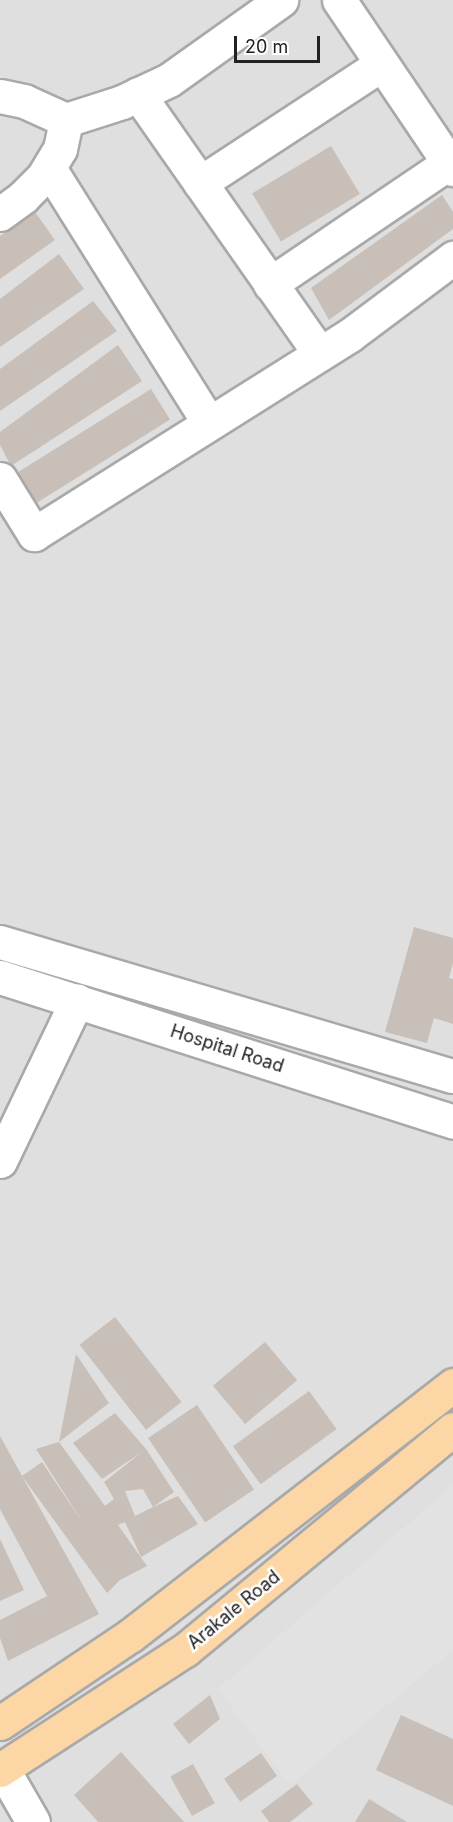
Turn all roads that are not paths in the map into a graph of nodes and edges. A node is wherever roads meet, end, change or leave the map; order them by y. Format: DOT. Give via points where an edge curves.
graph roads {
  1 [pos="281,0"];
  2 [pos="339,0"];
  3 [pos="382,64"];
  4 [pos="138,94"];
  5 [pos="0,96"];
  6 [pos="66,120"];
  7 [pos="451,166"];
  8 [pos="49,168"];
  9 [pos="200,183"];
  10 [pos="0,214"];
  11 [pos="453,258"];
  12 [pos="270,284"];
  13 [pos="320,354"];
  14 [pos="209,423"];
  15 [pos="0,479"];
  16 [pos="0,942"];
  17 [pos="0,977"];
  18 [pos="77,1000"];
  19 [pos="453,1076"];
  20 [pos="453,1122"];
  21 [pos="0,1161"];
  22 [pos="453,1385"];
  23 [pos="453,1429"];
  24 [pos="0,1723"];
  25 [pos="1,1769"];
  26 [pos="33,1822"];
  1 -- 4 [label="street" via="170,80"];
  2 -- 3 [label="street"];
  3 -- 7 [label="street"];
  3 -- 9 [label="street"];
  4 -- 6 [label="street"];
  4 -- 9 [label="street"];
  5 -- 6 [label="street" via="24,101"];
  6 -- 8 [label="street" via="60,149"];
  7 -- 12 [label="street"];
  8 -- 10 [label="street" via="23,197"];
  8 -- 14 [label="street"];
  9 -- 12 [label="street"];
  11 -- 13 [label="street"];
  12 -- 13 [label="street"];
  13 -- 14 [label="street"];
  14 -- 15 [label="street" via="33,534"];
  16 -- 19 [label="street, Hospital Road"];
  17 -- 18 [label="street, Hospital Road"];
  18 -- 20 [label="street, Hospital Road"];
  18 -- 21 [label="street"];
  22 -- 24 [label="main road" via="131,1635"];
  23 -- 25 [label="main road, Arakale Road" via="184,1650"];
  25 -- 26 [label="street"];
}
